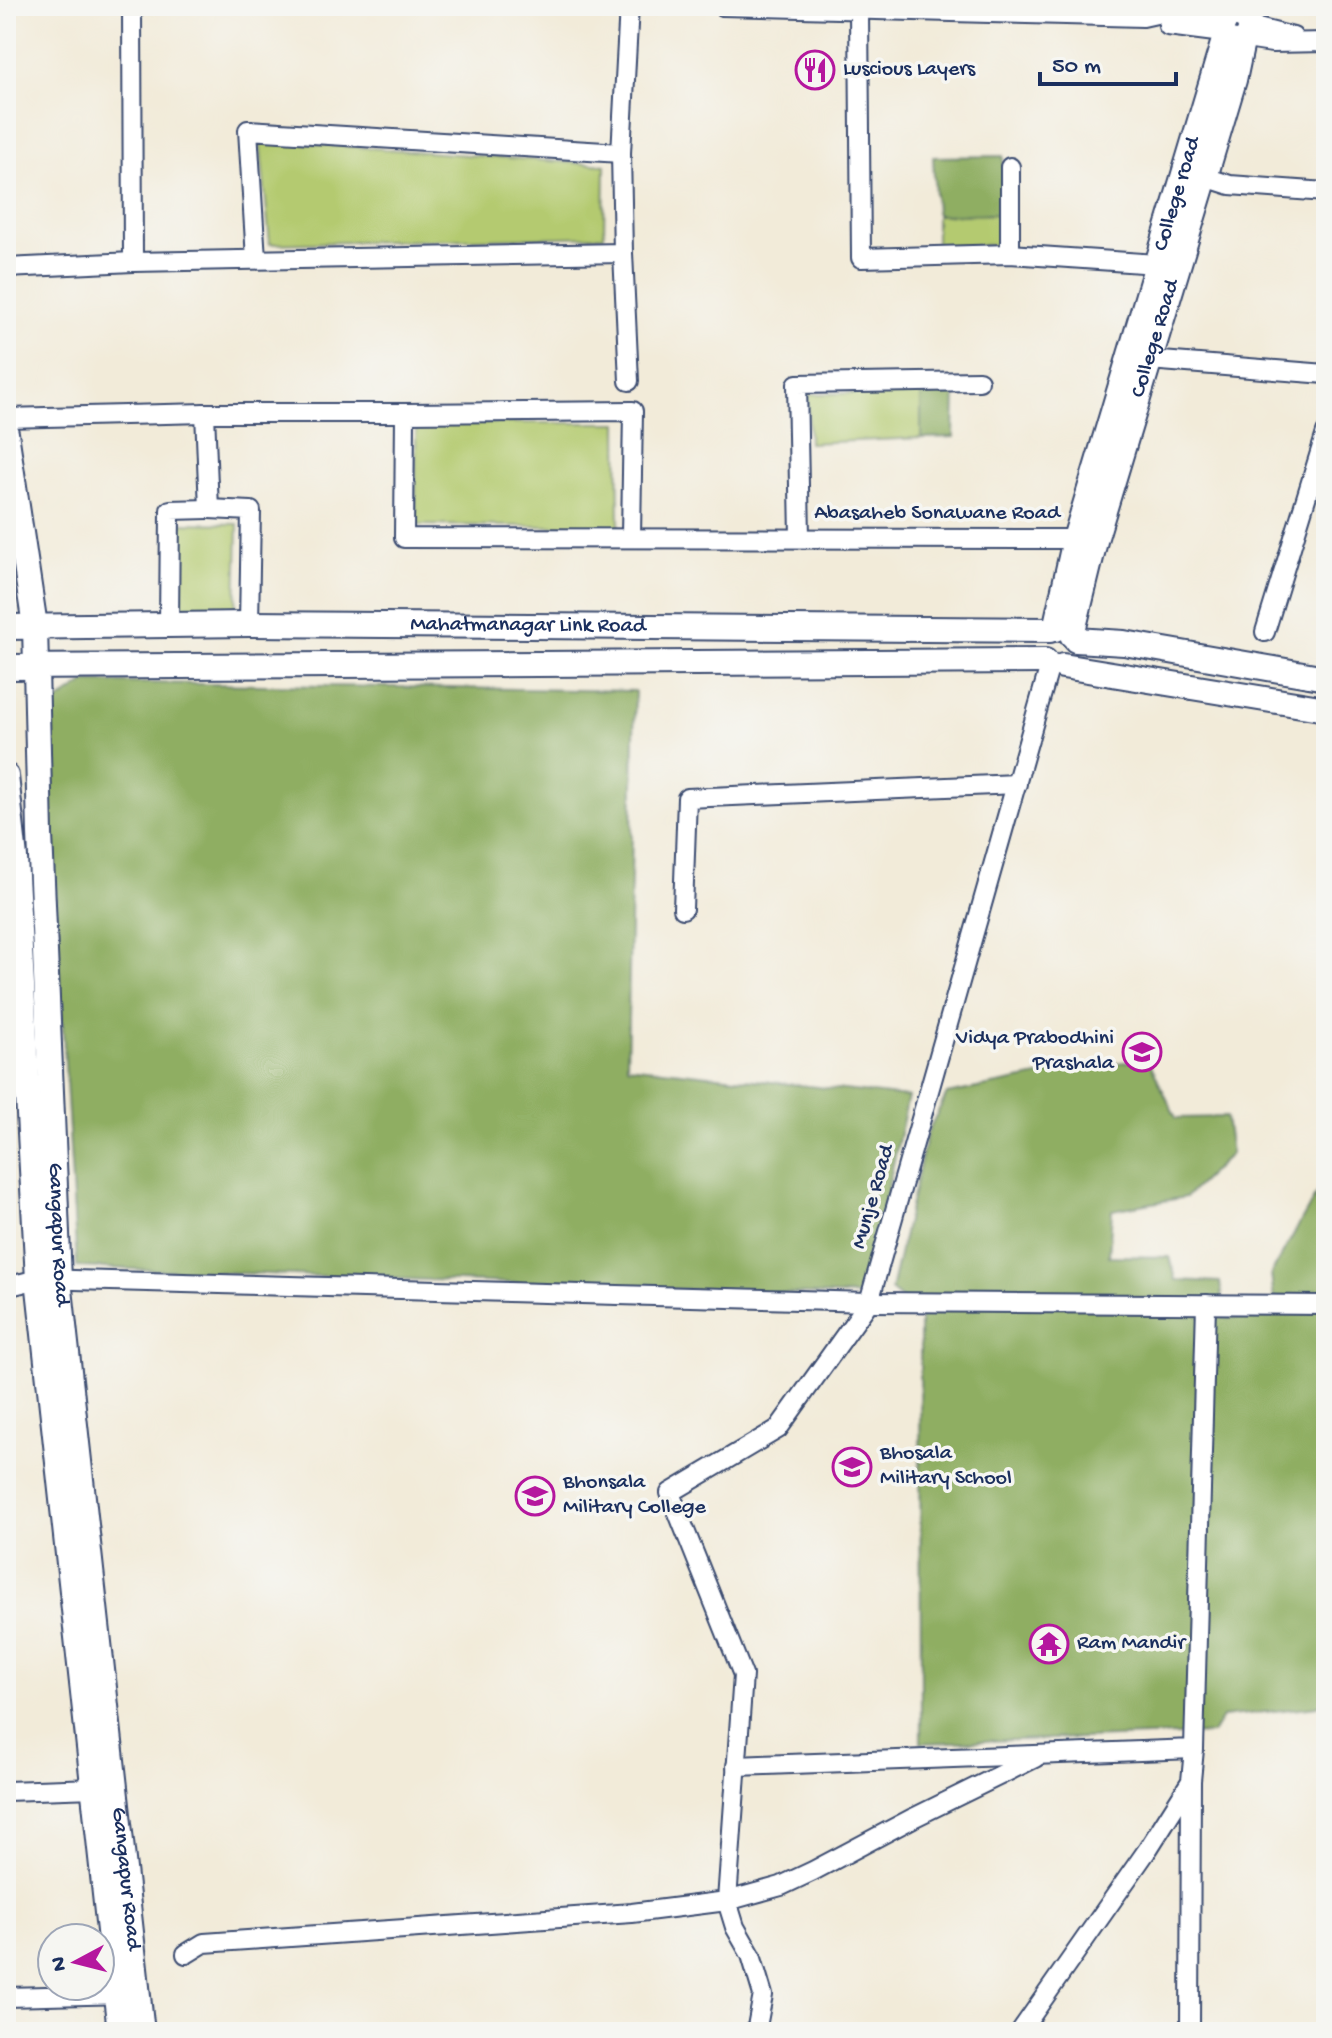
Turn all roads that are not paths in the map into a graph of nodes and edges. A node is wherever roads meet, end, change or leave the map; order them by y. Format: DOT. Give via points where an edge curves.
graph roads {
  1 [pos="132,6"];
  2 [pos="629,6"];
  3 [pos="722,6"];
  4 [pos="859,9"];
  5 [pos="1068,10"];
  6 [pos="1236,25"];
  7 [pos="1317,41"];
  8 [pos="621,153"];
  9 [pos="1010,167"];
  10 [pos="1205,177"];
  11 [pos="1326,192"];
  12 [pos="623,253"];
  13 [pos="1010,254"];
  14 [pos="256,259"];
  15 [pos="133,262"];
  16 [pos="1157,264"];
  17 [pos="6,268"];
  18 [pos="1149,360"];
  19 [pos="1326,374"];
  20 [pos="629,381"];
  21 [pos="979,381"];
  22 [pos="205,413"];
  23 [pos="405,413"];
  24 [pos="6,418"];
  25 [pos="6,433"];
  26 [pos="1326,433"];
  27 [pos="1317,497"];
  28 [pos="209,509"];
  29 [pos="631,536"];
  30 [pos="800,537"];
  31 [pos="1075,539"];
  32 [pos="249,624"];
  33 [pos="35,626"];
  34 [pos="169,626"];
  35 [pos="6,627"];
  36 [pos="1265,632"];
  37 [pos="1063,634"];
  38 [pos="1053,664"];
  39 [pos="6,667"];
  40 [pos="35,667"];
  41 [pos="1326,678"];
  42 [pos="1326,709"];
  43 [pos="6,776"];
  44 [pos="1017,784"];
  45 [pos="683,909"];
  46 [pos="12,920"];
  47 [pos="49,1280"];
  48 [pos="6,1287"];
  49 [pos="869,1302"];
  50 [pos="1206,1304"];
  51 [pos="1326,1305"];
  52 [pos="1194,1749"];
  53 [pos="1041,1755"];
  54 [pos="736,1766"];
  55 [pos="1191,1781"];
  56 [pos="95,1788"];
  57 [pos="6,1791"];
  58 [pos="727,1901"];
  59 [pos="186,1954"];
  60 [pos="127,1994"];
  61 [pos="6,1997"];
  62 [pos="120,2032"];
  63 [pos="142,2032"];
  64 [pos="756,2032"];
  65 [pos="1020,2032"];
  66 [pos="1190,2032"];
  1 -- 15 [label="street"];
  2 -- 8 [label="street"];
  3 -- 4 [label="street"];
  4 -- 5 [label="street"];
  4 -- 13 [label="street" via="861,258"];
  5 -- 6 [label="street" via="1143,17 1163,25"];
  6 -- 7 [label="street" via="1272,43"];
  6 -- 10 [label="main road, College Road" via="1234,80"];
  6 -- 16 [label="main road, College road"];
  8 -- 12 [label="street"];
  8 -- 14 [label="street" via="248,130"];
  9 -- 13 [label="street"];
  10 -- 11 [label="street" via="1230,185"];
  10 -- 18 [label="main road, College Road"];
  12 -- 14 [label="street"];
  12 -- 20 [label="street"];
  13 -- 16 [label="street"];
  14 -- 15 [label="street"];
  15 -- 17 [label="street"];
  16 -- 31 [label="main road, College road"];
  18 -- 19 [label="street"];
  18 -- 37 [label="main road, College Road"];
  21 -- 30 [label="street, Abasaheb Sonawane Road" via="797,384"];
  22 -- 23 [label="street"];
  22 -- 24 [label="street"];
  22 -- 28 [label="street"];
  23 -- 29 [label="street, Abasaheb Sonawane Road" via="404,538"];
  23 -- 29 [label="street" via="633,411"];
  25 -- 33 [label="main road, Gangapur Road"];
  26 -- 27 [label="street"];
  27 -- 36 [label="street"];
  28 -- 32 [label="street" via="251,511"];
  28 -- 34 [label="street" via="170,510"];
  29 -- 30 [label="street, Abasaheb Sonawane Road"];
  30 -- 31 [label="street, Abasaheb Sonawane Road"];
  31 -- 37 [label="main road, College road"];
  32 -- 34 [label="main road, Mahatmanagar Link Road"];
  32 -- 37 [label="main road, Mahatmanagar Link Road"];
  33 -- 34 [label="main road, Mahatmanagar Link Road"];
  33 -- 35 [label="main road, Mahatmanagar Link Road"];
  33 -- 40 [label="main road, Gangapur Road"];
  37 -- 38 [label="main road" via="1076,653 1069,663"];
  37 -- 38 [label="main road" via="1045,634 1039,645"];
  37 -- 41 [label="main road, Mahatmanagar Link Road"];
  38 -- 40 [label="main road, Mahatmanagar Link Road"];
  38 -- 42 [label="main road, Mahatmanagar Link Road"];
  38 -- 44 [label="street, Munje Road"];
  39 -- 40 [label="main road, Mahatmanagar Link Road"];
  40 -- 47 [label="main road, Gangapur Road"];
  43 -- 46 [label="main road, Gangapur Road"];
  44 -- 45 [label="street" via="687,798"];
  44 -- 49 [label="street, Munje Road"];
  46 -- 47 [label="main road, Gangapur Road"];
  47 -- 48 [label="street"];
  47 -- 49 [label="street"];
  47 -- 56 [label="main road, Gangapur Road"];
  47 -- 60 [label="main road, Gangapur Road"];
  49 -- 50 [label="street"];
  49 -- 54 [label="street, Munje Road" via="778,1429 670,1493 743,1675"];
  50 -- 51 [label="street"];
  50 -- 52 [label="street"];
  52 -- 53 [label="street"];
  52 -- 55 [label="street"];
  53 -- 54 [label="street"];
  53 -- 58 [label="street" via="781,1886"];
  54 -- 58 [label="street"];
  55 -- 65 [label="street"];
  55 -- 66 [label="street"];
  56 -- 57 [label="street"];
  56 -- 60 [label="main road, Gangapur Road"];
  58 -- 59 [label="street" via="632,1913 204,1943"];
  58 -- 64 [label="street" via="763,1995"];
  60 -- 61 [label="street"];
  60 -- 62 [label="main road, Gangapur Road"];
  60 -- 63 [label="main road, Gangapur Road"];
}
